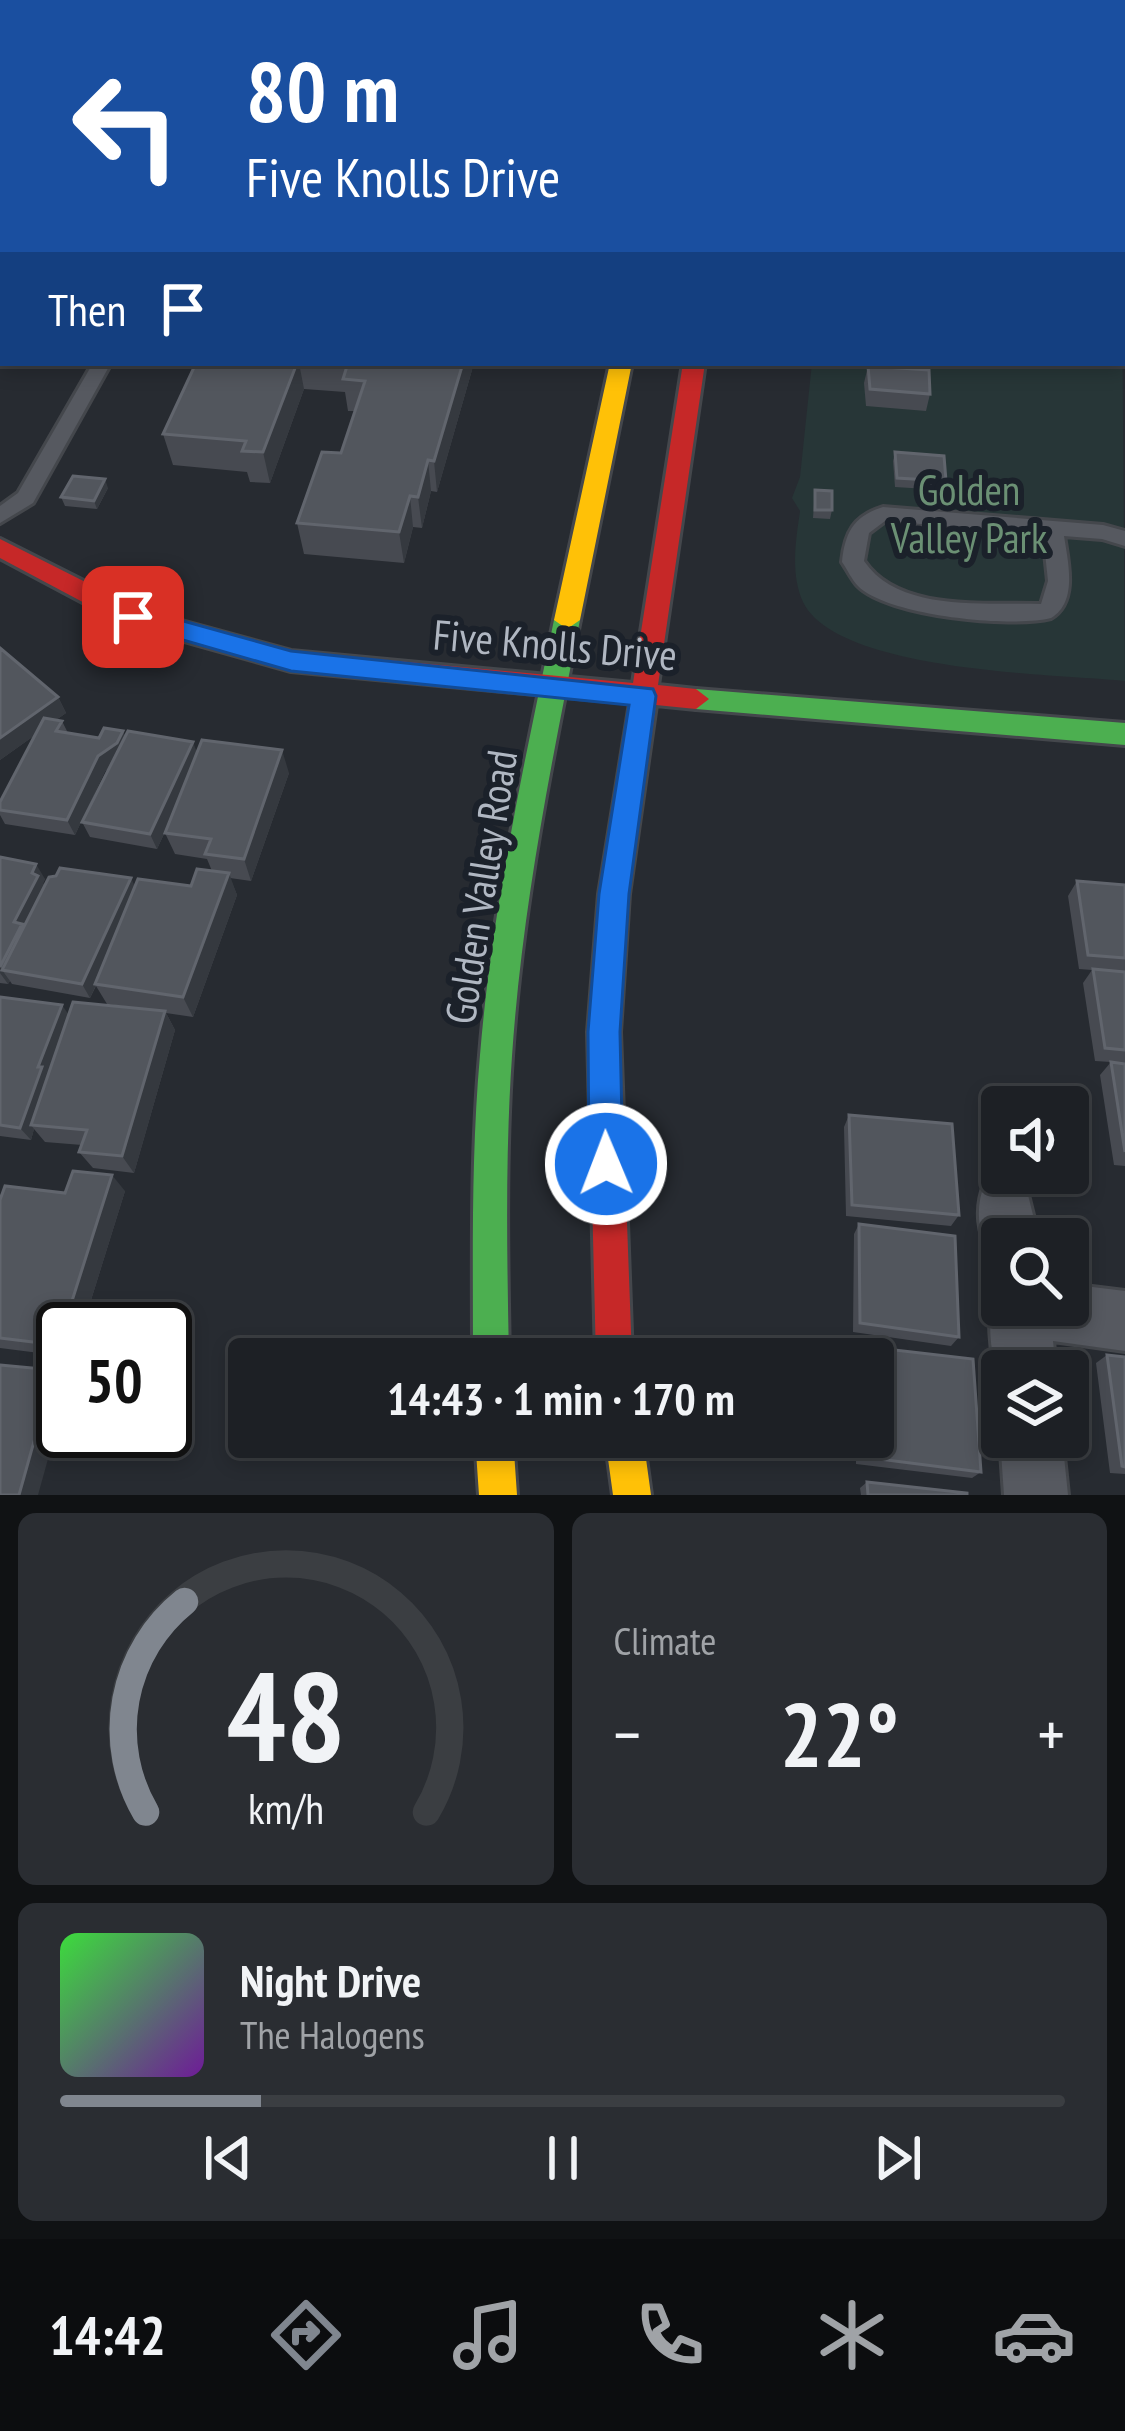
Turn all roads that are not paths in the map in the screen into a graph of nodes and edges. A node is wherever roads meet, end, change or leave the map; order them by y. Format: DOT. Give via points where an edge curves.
graph roads {
  1 [pos="100,366"];
  2 [pos="620,366"];
  3 [pos="694,366"];
  4 [pos="0,516"];
  5 [pos="1053,529"];
  6 [pos="1125,539"];
  7 [pos="0,547"];
  8 [pos="555,688"];
  9 [pos="643,696"];
  10 [pos="1125,734"];
  11 [pos="1089,1316"];
  12 [pos="1125,1321"];
  13 [pos="491,1338"];
  14 [pos="613,1338"];
  15 [pos="495,1458"];
  16 [pos="627,1458"];
  17 [pos="1033,1458"];
  18 [pos="498,1495"];
  19 [pos="632,1495"];
  20 [pos="1036,1495"];
  1 -- 4 [label="lane" via="26,497"];
  2 -- 8 [label="main road, Golden Valley Road"];
  3 -- 9 [label="main road"];
  5 -- 5 [label="lane" via="883,514 857,531 853,562 873,591 907,602 1043,612 1058,594"];
  5 -- 6 [label="lane"];
  7 -- 8 [label="main road, Five Knolls Drive" via="133,617 291,661"];
  8 -- 9 [label="main road, Five Knolls Drive"];
  8 -- 13 [label="main road, Golden Valley Road" via="500,1014"];
  9 -- 10 [label="main road, Five Knolls Drive"];
  9 -- 14 [label="main road" via="604,1032"];
  11 -- 12 [label="street"];
  15 -- 18 [label="main road"];
  16 -- 19 [label="main road"];
  17 -- 20 [label="street"];
}
